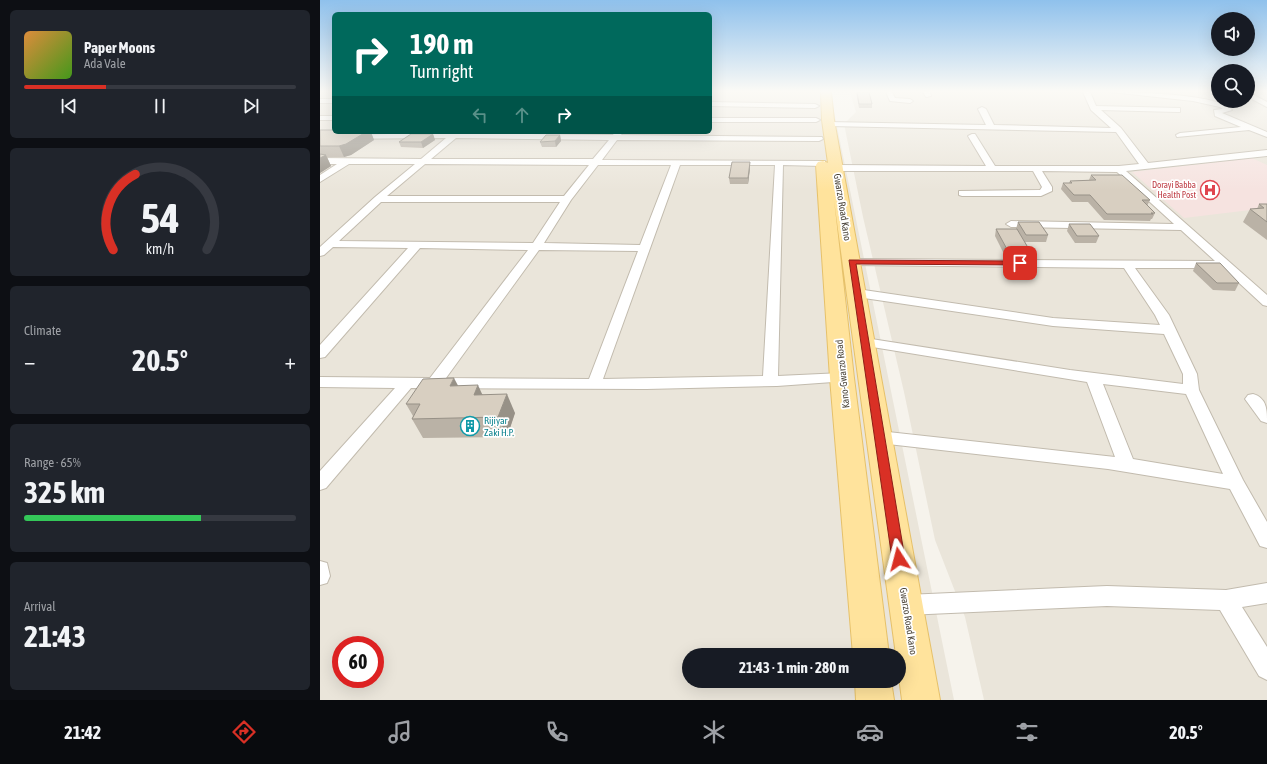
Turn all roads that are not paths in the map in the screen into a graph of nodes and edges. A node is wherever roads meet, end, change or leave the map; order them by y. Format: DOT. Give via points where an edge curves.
graph roads {
  1 [pos="822,125"];
  2 [pos="964,125"];
  3 [pos="1112,125"];
  4 [pos="1242,125"];
  5 [pos="991,127"];
  6 [pos="1249,128"];
  7 [pos="1118,130"];
  8 [pos="394,134"];
  9 [pos="456,134"];
  10 [pos="617,135"];
  11 [pos="1180,135"];
  12 [pos="1267,135"];
  13 [pos="972,136"];
  14 [pos="320,137"];
  15 [pos="390,137"];
  16 [pos="1267,153"];
  17 [pos="1252,155"];
  18 [pos="424,160"];
  19 [pos="320,161"];
  20 [pos="347,161"];
  21 [pos="595,162"];
  22 [pos="1267,162"];
  23 [pos="676,163"];
  24 [pos="779,164"];
  25 [pos="830,165"];
  26 [pos="1146,167"];
  27 [pos="992,168"];
  28 [pos="1035,168"];
  29 [pos="1120,169"];
  30 [pos="320,179"];
  31 [pos="962,193"];
  32 [pos="378,199"];
  33 [pos="567,199"];
  34 [pos="834,205"];
  35 [pos="1011,224"];
  36 [pos="1184,227"];
  37 [pos="331,244"];
  38 [pos="418,244"];
  39 [pos="538,245"];
  40 [pos="644,248"];
  41 [pos="320,253"];
  42 [pos="852,262"];
  43 [pos="1127,264"];
  44 [pos="1225,265"];
  45 [pos="857,293"];
  46 [pos="1267,302"];
  47 [pos="1169,330"];
  48 [pos="865,342"];
  49 [pos="320,354"];
  50 [pos="842,378"];
  51 [pos="1093,378"];
  52 [pos="770,381"];
  53 [pos="320,382"];
  54 [pos="408,382"];
  55 [pos="434,383"];
  56 [pos="594,384"];
  57 [pos="1191,390"];
  58 [pos="1253,399"];
  59 [pos="1267,417"];
  60 [pos="880,437"];
  61 [pos="1127,465"];
  62 [pos="323,475"];
  63 [pos="1236,483"];
  64 [pos="1267,540"];
  65 [pos="320,570"];
  66 [pos="320,576"];
  67 [pos="1267,593"];
  68 [pos="1226,600"];
  69 [pos="906,605"];
  70 [pos="870,648"];
  71 [pos="1267,668"];
  72 [pos="874,688"];
  73 [pos="875,700"];
  74 [pos="921,700"];
  1 -- 25 [label="main road, Gwarzo Road Kano"];
  2 -- 5 [label="street"];
  3 -- 7 [label="street"];
  4 -- 6 [label="street"];
  5 -- 7 [label="street"];
  6 -- 11 [label="street"];
  6 -- 12 [label="street"];
  7 -- 26 [label="street"];
  8 -- 15 [label="street"];
  9 -- 10 [label="street"];
  9 -- 15 [label="street"];
  9 -- 18 [label="street"];
  10 -- 21 [label="street"];
  13 -- 27 [label="street"];
  14 -- 15 [label="street"];
  16 -- 17 [label="street"];
  17 -- 22 [label="street"];
  17 -- 26 [label="street"];
  18 -- 20 [label="street"];
  18 -- 21 [label="street"];
  18 -- 32 [label="street"];
  19 -- 20 [label="street"];
  20 -- 30 [label="street"];
  21 -- 23 [label="street"];
  21 -- 33 [label="street"];
  23 -- 24 [label="street"];
  23 -- 40 [label="street"];
  24 -- 25 [label="street"];
  24 -- 52 [label="street"];
  25 -- 27 [label="street"];
  25 -- 34 [label="main road, Gwarzo Road Kano"];
  26 -- 29 [label="street"];
  27 -- 28 [label="street"];
  28 -- 29 [label="street"];
  28 -- 31 [label="street" via="1047,191"];
  29 -- 36 [label="street"];
  32 -- 33 [label="street"];
  32 -- 37 [label="street"];
  33 -- 39 [label="street"];
  34 -- 42 [label="main road, Gwarzo Road Kano"];
  34 -- 50 [label="main road, Kano-Gwarzo Road"];
  35 -- 36 [label="street"];
  36 -- 44 [label="street"];
  37 -- 38 [label="street"];
  37 -- 41 [label="street"];
  38 -- 39 [label="street"];
  38 -- 49 [label="street"];
  39 -- 40 [label="street"];
  39 -- 55 [label="street"];
  40 -- 56 [label="street"];
  42 -- 43 [label="street"];
  42 -- 45 [label="main road, Gwarzo Road Kano"];
  43 -- 44 [label="street"];
  43 -- 47 [label="street" via="1162,315"];
  44 -- 46 [label="street"];
  45 -- 47 [label="street" via="1053,322"];
  45 -- 48 [label="main road, Gwarzo Road Kano"];
  47 -- 57 [label="street" via="1190,374"];
  48 -- 51 [label="street"];
  48 -- 60 [label="main road, Gwarzo Road Kano"];
  50 -- 52 [label="street"];
  50 -- 70 [label="main road, Kano-Gwarzo Road"];
  51 -- 57 [label="street"];
  51 -- 61 [label="street"];
  52 -- 56 [label="street"];
  53 -- 54 [label="street"];
  54 -- 55 [label="street"];
  54 -- 62 [label="street"];
  55 -- 56 [label="street"];
  57 -- 63 [label="street"];
  58 -- 59 [label="street"];
  60 -- 61 [label="street"];
  60 -- 69 [label="main road, Gwarzo Road Kano"];
  61 -- 63 [label="street"];
  63 -- 64 [label="street"];
  65 -- 66 [label="street"];
  67 -- 68 [label="street"];
  68 -- 69 [label="street" via="1107,596"];
  68 -- 71 [label="street"];
  69 -- 74 [label="main road, Gwarzo Road Kano"];
  72 -- 73 [label="main road"];
}
